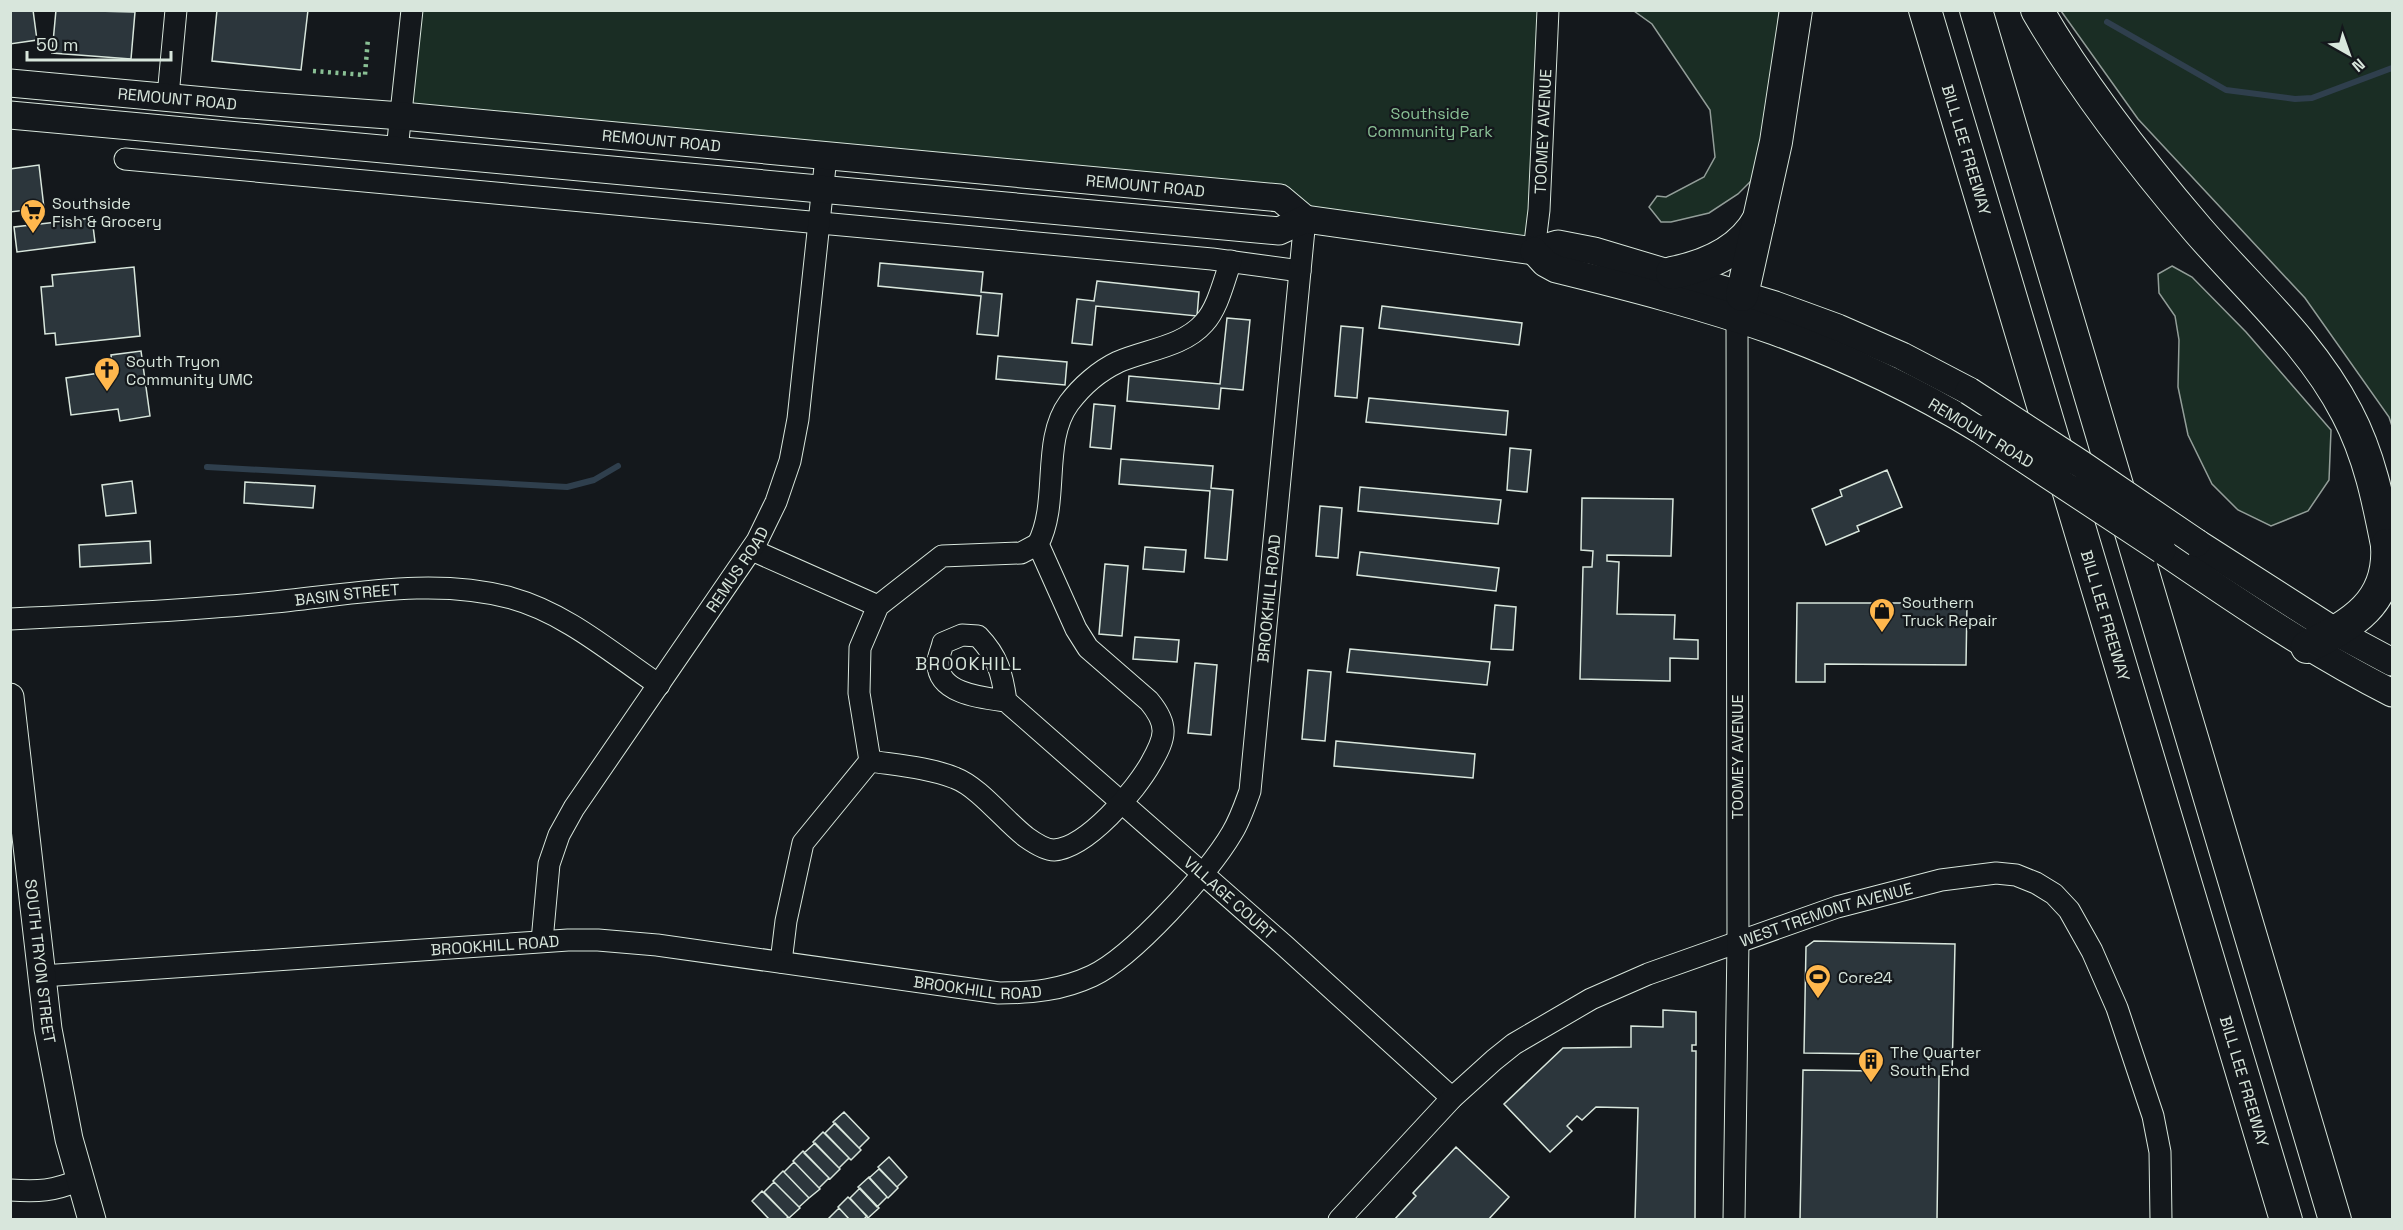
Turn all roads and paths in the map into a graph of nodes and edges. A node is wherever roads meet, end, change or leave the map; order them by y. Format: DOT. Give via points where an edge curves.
graph roads {
  1 [pos="176,10"];
  2 [pos="412,10"];
  3 [pos="1548,10"];
  4 [pos="1796,10"];
  5 [pos="1925,10"];
  6 [pos="1976,10"];
  7 [pos="2037,10"];
  8 [pos="10,83"];
  9 [pos="168,96"];
  10 [pos="10,115"];
  11 [pos="402,116"];
  12 [pos="397,150"];
  13 [pos="826,157"];
  14 [pos="125,159"];
  15 [pos="823,189"];
  16 [pos="1761,216"];
  17 [pos="1305,219"];
  18 [pos="819,223"];
  19 [pos="1534,251"];
  20 [pos="1231,261"];
  21 [pos="1300,271"];
  22 [pos="1672,273"];
  23 [pos="1739,307"];
  24 [pos="2386,539"];
  25 [pos="1038,544"];
  26 [pos="752,550"];
  27 [pos="2392,570"];
  28 [pos="878,606"];
  29 [pos="10,619"];
  30 [pos="2336,632"];
  31 [pos="2307,647"];
  32 [pos="2392,662"];
  33 [pos="658,686"];
  34 [pos="2392,693"];
  35 [pos="10,697"];
  36 [pos="1006,701"];
  37 [pos="870,762"];
  38 [pos="1122,802"];
  39 [pos="1201,873"];
  40 [pos="543,941"];
  41 [pos="1738,941"];
  42 [pos="781,962"];
  43 [pos="42,976"];
  44 [pos="1452,1098"];
  45 [pos="80,1180"];
  46 [pos="10,1190"];
  47 [pos="92,1220"];
  48 [pos="1339,1220"];
  49 [pos="1734,1220"];
  50 [pos="2161,1220"];
  51 [pos="2286,1220"];
  52 [pos="2335,1220"];
  1 -- 9 [label="street"];
  2 -- 11 [label="street"];
  3 -- 19 [label="street, TOOMEY AVENUE"];
  4 -- 16 [label="highway"];
  5 -- 51 [label="highway, BILL LEE FREEWAY"];
  6 -- 52 [label="highway"];
  7 -- 24 [label="highway" via="2131,149 2328,381 2359,437"];
  8 -- 9 [label="main road, REMOUNT ROAD"];
  9 -- 11 [label="main road, REMOUNT ROAD"];
  10 -- 12 [label="main road, REMOUNT ROAD"];
  11 -- 12 [label="street"];
  11 -- 13 [label="main road, REMOUNT ROAD"];
  12 -- 15 [label="main road, REMOUNT ROAD"];
  13 -- 15 [label="street, REMUS ROAD"];
  13 -- 17 [label="main road, REMOUNT ROAD" via="1280,198"];
  14 -- 18 [label="street"];
  15 -- 17 [label="main road, REMOUNT ROAD" via="1279,231"];
  15 -- 18 [label="street, REMUS ROAD"];
  16 -- 22 [label="highway" via="1728,252 1701,266"];
  16 -- 23 [label="highway"];
  17 -- 19 [label="main road, REMOUNT ROAD"];
  17 -- 21 [label="street, BROOKHILL ROAD"];
  18 -- 20 [label="street"];
  18 -- 26 [label="street, REMUS ROAD" via="792,451 776,502"];
  19 -- 22 [label="main road, REMOUNT ROAD" via="1563,245"];
  19 -- 23 [label="main road, REMOUNT ROAD" via="1556,269"];
  20 -- 21 [label="street"];
  20 -- 25 [label="street" via="1206,322 1194,333 1117,362 1096,374 1070,402 1056,436 1047,520"];
  21 -- 39 [label="street, BROOKHILL ROAD" via="1253,777 1233,832"];
  22 -- 23 [label="main road, REMOUNT ROAD"];
  23 -- 30 [label="main road, REMOUNT ROAD, bridge" via="1803,314 1902,356 1969,391"];
  23 -- 31 [label="main road, REMOUNT ROAD, bridge" via="1791,338 1887,380 1979,429"];
  23 -- 41 [label="street, TOOMEY AVENUE"];
  24 -- 27 [label="highway"];
  24 -- 30 [label="highway" via="2386,572 2380,590 2359,615"];
  25 -- 28 [label="street" via="1021,553 942,556"];
  25 -- 38 [label="street" via="1088,648 1149,701 1162,722 1162,742"];
  26 -- 28 [label="street"];
  26 -- 33 [label="street, REMUS ROAD"];
  28 -- 37 [label="street" via="860,648 859,693"];
  29 -- 33 [label="street, BASIN STREET" via="252,604 398,589 468,589 513,598 547,611"];
  30 -- 31 [label="highway"];
  30 -- 32 [label="main road, REMOUNT ROAD"];
  31 -- 34 [label="main road, REMOUNT ROAD"];
  33 -- 40 [label="street, REMUS ROAD" via="559,835 546,880"];
  35 -- 43 [label="main road, SOUTH TRYON STREET"];
  36 -- 38 [label="street, VILLAGE COURT"];
  37 -- 38 [label="street" via="956,778 1026,837 1053,850 1085,836"];
  37 -- 42 [label="street" via="803,843"];
  38 -- 39 [label="street, VILLAGE COURT"];
  39 -- 42 [label="street, BROOKHILL ROAD" via="1128,952 1094,975 1045,991 999,993"];
  39 -- 44 [label="street, VILLAGE COURT"];
  40 -- 42 [label="street, BROOKHILL ROAD" via="657,945"];
  40 -- 43 [label="street, BROOKHILL ROAD"];
  41 -- 44 [label="street, WEST TREMONT AVENUE" via="1591,999 1514,1044"];
  41 -- 49 [label="street, TOOMEY AVENUE"];
  41 -- 50 [label="street, WEST TREMONT AVENUE" via="1837,907 1941,880 1995,873 2036,883 2054,894 2069,910 2092,951 2139,1072 2160,1152"];
  43 -- 45 [label="main road, SOUTH TRYON STREET" via="60,1103"];
  44 -- 48 [label="street, WEST TREMONT AVENUE"];
  45 -- 46 [label="street" via="39,1192"];
  45 -- 47 [label="main road, SOUTH TRYON STREET"];
}
